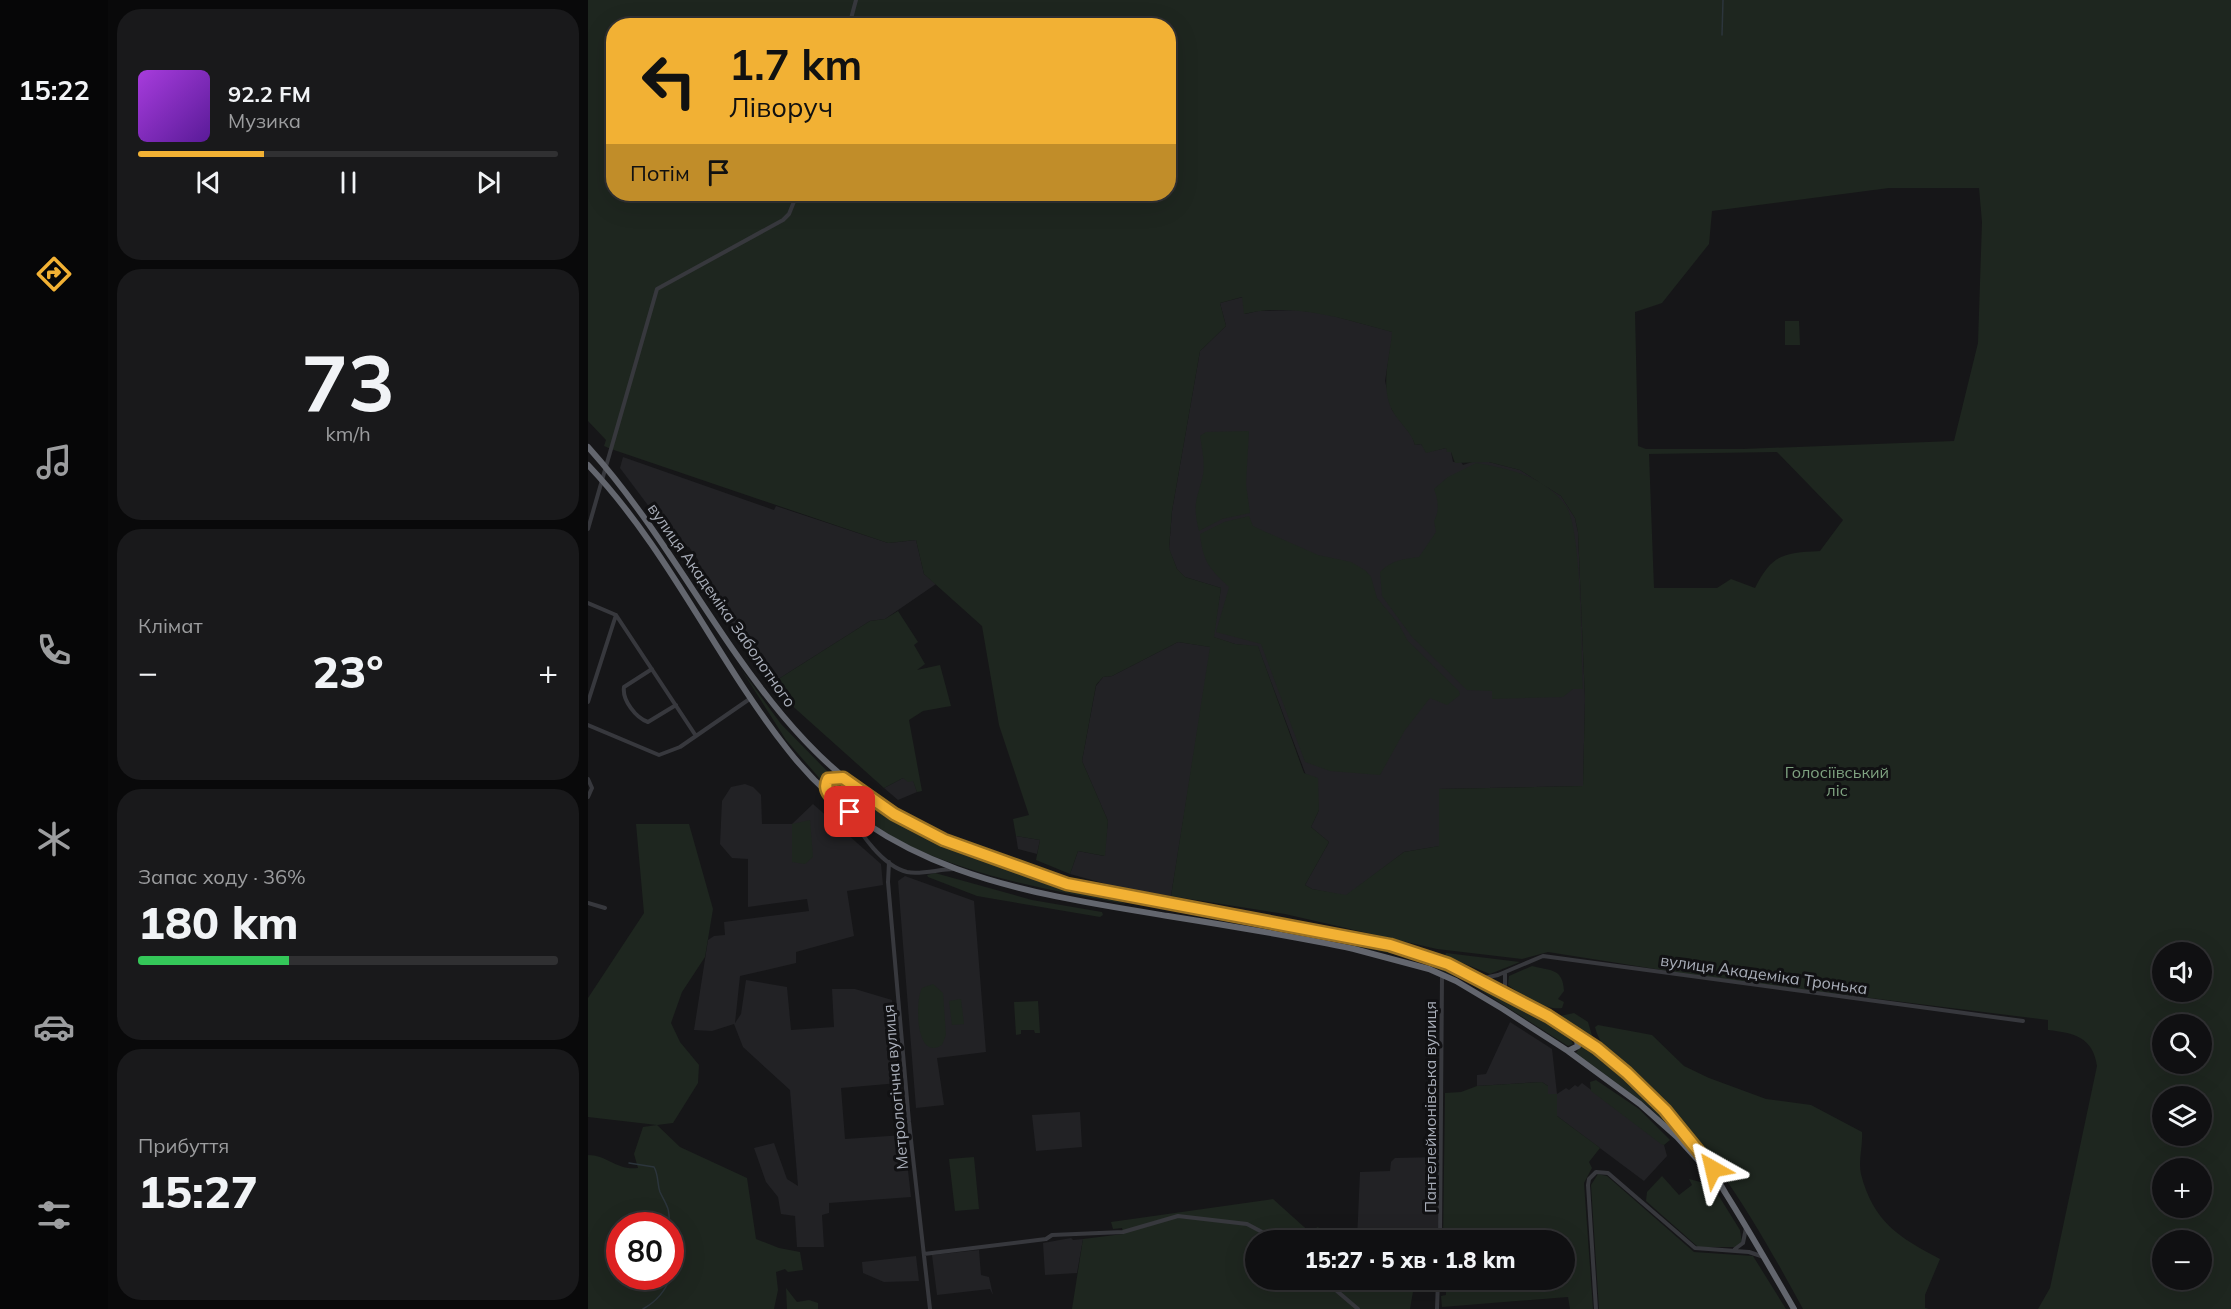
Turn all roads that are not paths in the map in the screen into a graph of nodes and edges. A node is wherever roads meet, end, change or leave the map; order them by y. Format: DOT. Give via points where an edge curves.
graph roads {
  1 [pos="856,0"];
  2 [pos="851,18"];
  3 [pos="795,201"];
  4 [pos="588,447"];
  5 [pos="588,465"];
  6 [pos="606,467"];
  7 [pos="603,480"];
  8 [pos="588,530"];
  9 [pos="588,603"];
  10 [pos="616,615"];
  11 [pos="652,669"];
  12 [pos="751,697"];
  13 [pos="588,702"];
  14 [pos="676,705"];
  15 [pos="588,724"];
  16 [pos="696,736"];
  17 [pos="588,778"];
  18 [pos="843,778"];
  19 [pos="827,793"];
  20 [pos="588,797"];
  21 [pos="850,812"];
  22 [pos="889,862"];
  23 [pos="956,869"];
  24 [pos="588,903"];
  25 [pos="605,908"];
  26 [pos="1505,973"];
  27 [pos="1443,975"];
  28 [pos="1477,979"];
  29 [pos="1508,994"];
  30 [pos="2023,1021"];
  31 [pos="1576,1034"];
  32 [pos="1568,1052"];
  33 [pos="1721,1186"];
  34 [pos="1747,1227"];
  35 [pos="1258,1230"];
  36 [pos="1440,1230"];
  37 [pos="1729,1251"];
  38 [pos="924,1254"];
  39 [pos="1764,1257"];
  40 [pos="1336,1290"];
  41 [pos="1438,1290"];
  42 [pos="930,1309"];
  43 [pos="1358,1309"];
  44 [pos="1437,1309"];
  45 [pos="1596,1309"];
  46 [pos="1794,1309"];
  1 -- 2 [label="street"];
  3 -- 6 [label="street" via="783,220 657,289"];
  4 -- 6 [label="highway, вулиця Академіка Заболотного"];
  5 -- 7 [label="highway, вулиця Академіка Заболотного"];
  6 -- 7 [label="street"];
  6 -- 18 [label="highway, вулиця Академіка Заболотного" via="666,546 769,700"];
  7 -- 8 [label="street"];
  7 -- 12 [label="highway, вулиця Академіка Заболотного" via="641,528"];
  9 -- 10 [label="street"];
  10 -- 11 [label="street"];
  10 -- 13 [label="street"];
  11 -- 14 [label="street"];
  11 -- 14 [label="street" via="624,687 633,710 648,722"];
  12 -- 16 [label="street"];
  12 -- 19 [label="highway, вулиця Академіка Заболотного" via="788,750"];
  14 -- 16 [label="street"];
  15 -- 16 [label="street" via="659,755"];
  17 -- 20 [label="street"];
  18 -- 19 [label="highway" via="828,779"];
  18 -- 28 [label="highway, вулиця Академіка Заболотного" via="925,832 1050,879 1111,895 1390,945 1438,960"];
  19 -- 21 [label="highway, вулиця Академіка Заболотного"];
  21 -- 22 [label="street" via="862,834"];
  21 -- 23 [label="highway, вулиця Академіка Заболотного" via="899,846"];
  22 -- 23 [label="street" via="909,872"];
  22 -- 38 [label="street, Метрологічна вулиця" via="902,1046"];
  23 -- 27 [label="highway, вулиця Академіка Заболотного" via="1065,898 1387,956"];
  24 -- 25 [label="street"];
  26 -- 28 [label="street, вулиця Академіка Тронька"];
  26 -- 29 [label="street" via="1503,983"];
  26 -- 30 [label="street, вулиця Академіка Тронька" via="1543,956"];
  27 -- 32 [label="highway, вулиця Академіка Заболотного"];
  27 -- 36 [label="street, Пантелеймонівська вулиця"];
  28 -- 29 [label="highway, вулиця Академіка Заболотного"];
  29 -- 31 [label="highway, вулиця Академіка Заболотного"];
  31 -- 32 [label="highway" via="1578,1046"];
  31 -- 33 [label="highway, вулиця Академіка Заболотного" via="1627,1073 1665,1110 1703,1156"];
  32 -- 33 [label="highway, вулиця Академіка Заболотного" via="1659,1120"];
  33 -- 34 [label="highway, вулиця Академіка Заболотного"];
  34 -- 37 [label="street" via="1741,1246"];
  34 -- 39 [label="highway, вулиця Академіка Заболотного"];
  35 -- 38 [label="street" via="1247,1224 1178,1216 1123,1232 1052,1235 1046,1239"];
  37 -- 39 [label="street"];
  37 -- 45 [label="street" via="1695,1248 1608,1173 1596,1172 1588,1185"];
  38 -- 42 [label="street, Метрологічна вулиця"];
  39 -- 46 [label="highway, вулиця Академіка Заболотного"];
  40 -- 43 [label="street"];
  41 -- 44 [label="street"];
}
